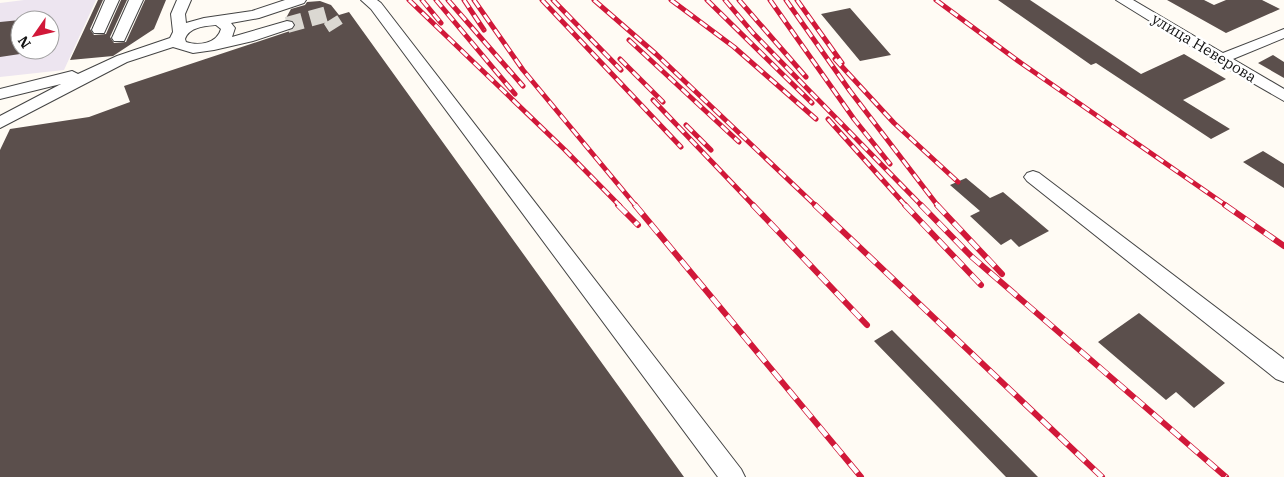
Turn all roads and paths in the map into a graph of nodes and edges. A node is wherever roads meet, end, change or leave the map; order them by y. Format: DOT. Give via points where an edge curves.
graph roads {
  1 [pos="112,0"];
  2 [pos="136,0"];
  3 [pos="300,0"];
  4 [pos="368,0"];
  5 [pos="1123,0"];
  6 [pos="194,7"];
  7 [pos="254,15"];
  8 [pos="216,21"];
  9 [pos="287,25"];
  10 [pos="99,30"];
  11 [pos="1284,33"];
  12 [pos="226,34"];
  13 [pos="179,37"];
  14 [pos="120,38"];
  15 [pos="248,38"];
  16 [pos="207,47"];
  17 [pos="1221,59"];
  18 [pos="98,70"];
  19 [pos="0,94"];
  20 [pos="1284,96"];
  21 [pos="0,123"];
  22 [pos="1033,176"];
  23 [pos="1284,372"];
  24 [pos="732,477"];
  1 -- 10 [label="street"];
  2 -- 14 [label="street"];
  3 -- 7 [label="street"];
  4 -- 24 [label="street" via="376,6"];
  5 -- 17 [label="street, улица Неверова"];
  6 -- 8 [label="street"];
  6 -- 13 [label="street" via="189,26"];
  6 -- 13 [label="street" via="178,14"];
  7 -- 8 [label="street"];
  7 -- 12 [label="street"];
  8 -- 12 [label="street" via="225,24"];
  9 -- 15 [label="lane"];
  11 -- 17 [label="street"];
  12 -- 15 [label="street"];
  12 -- 16 [label="street"];
  13 -- 16 [label="street" via="179,45 190,49"];
  13 -- 18 [label="street"];
  15 -- 16 [label="street"];
  17 -- 20 [label="street, улица Неверова"];
  18 -- 19 [label="street"];
  18 -- 21 [label="street"];
  22 -- 23 [label="street"];
}
